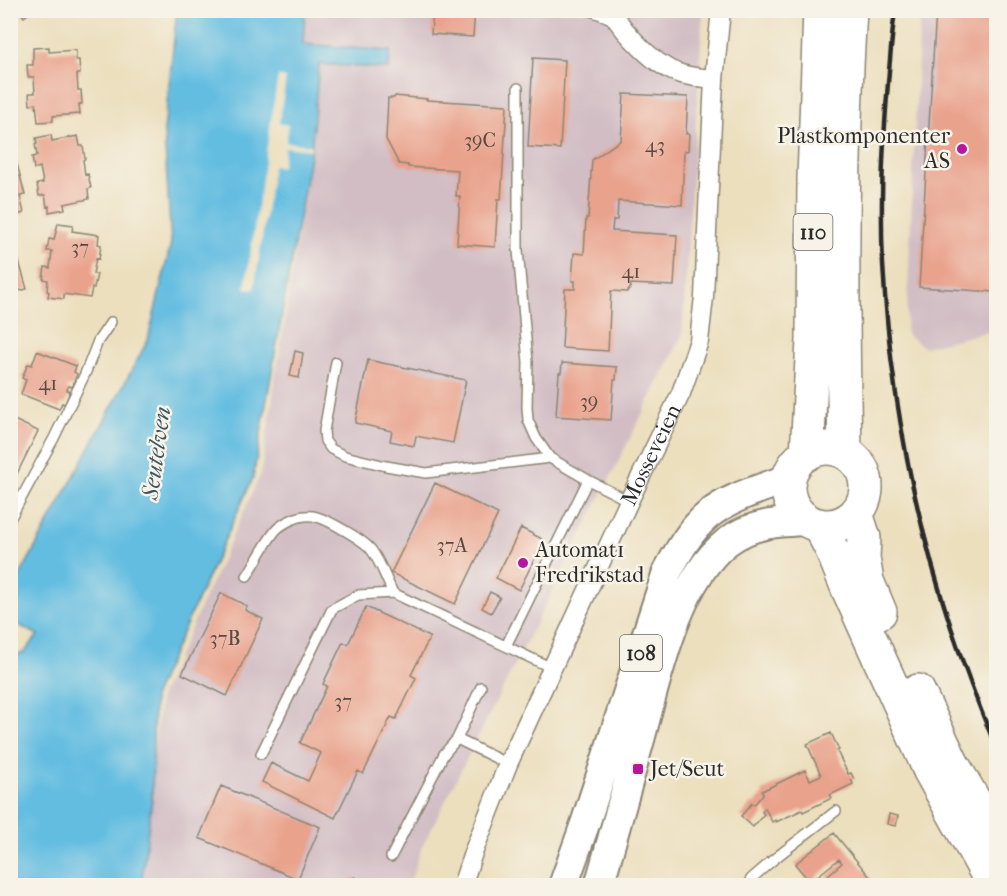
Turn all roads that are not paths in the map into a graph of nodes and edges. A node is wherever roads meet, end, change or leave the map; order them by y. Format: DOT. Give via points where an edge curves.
graph roads {
  1 [pos="588,10"];
  2 [pos="721,10"];
  3 [pos="820,10"];
  4 [pos="850,10"];
  5 [pos="614,16"];
  6 [pos="714,79"];
  7 [pos="518,88"];
  8 [pos="111,322"];
  9 [pos="336,362"];
  10 [pos="845,452"];
  11 [pos="550,458"];
  12 [pos="798,466"];
  13 [pos="588,480"];
  14 [pos="629,501"];
  15 [pos="856,513"];
  16 [pos="10,519"];
  17 [pos="814,523"];
  18 [pos="247,576"];
  19 [pos="393,593"];
  20 [pos="506,646"];
  21 [pos="552,668"];
  22 [pos="481,687"];
  23 [pos="457,739"];
  24 [pos="261,754"];
  25 [pos="508,764"];
  26 [pos="836,812"];
  27 [pos="996,838"];
  28 [pos="391,858"];
  29 [pos="468,880"];
  30 [pos="563,885"];
  31 [pos="599,885"];
  32 [pos="747,885"];
  33 [pos="994,885"];
  1 -- 5 [label="lane"];
  2 -- 6 [label="street, Mosseveien"];
  3 -- 12 [label="highway, 110" via="813,340"];
  4 -- 10 [label="highway, 110" via="843,162"];
  5 -- 6 [label="street" via="630,38 665,66 679,74"];
  6 -- 14 [label="street, Mosseveien" via="699,341 681,393"];
  7 -- 11 [label="lane" via="518,250 528,362 528,420"];
  8 -- 16 [label="lane"];
  9 -- 11 [label="lane" via="324,431 331,449 345,456 426,473"];
  10 -- 12 [label="highway" via="816,449"];
  10 -- 15 [label="highway" via="865,475 866,495"];
  11 -- 13 [label="lane"];
  12 -- 17 [label="highway, 110" via="788,488 790,498 794,508"];
  12 -- 30 [label="main road, 108" via="708,515 684,542 667,572"];
  13 -- 14 [label="lane"];
  13 -- 20 [label="lane"];
  14 -- 21 [label="street, Mosseveien"];
  15 -- 17 [label="highway" via="839,524"];
  15 -- 27 [label="highway" via="864,538 867,581 882,618 952,762"];
  17 -- 31 [label="main road, 108" via="781,522 754,527 727,542 703,566 688,592 660,666"];
  17 -- 33 [label="highway, 110" via="833,552 930,771"];
  18 -- 19 [label="lane" via="275,530 296,518 317,517 366,544"];
  19 -- 20 [label="lane"];
  19 -- 24 [label="lane" via="358,595 332,609"];
  20 -- 21 [label="lane"];
  21 -- 25 [label="street, Mosseveien"];
  22 -- 23 [label="lane"];
  23 -- 25 [label="lane"];
  23 -- 28 [label="lane" via="444,754"];
  25 -- 29 [label="street, Mosseveien" via="473,853"];
  26 -- 32 [label="lane"];
}
